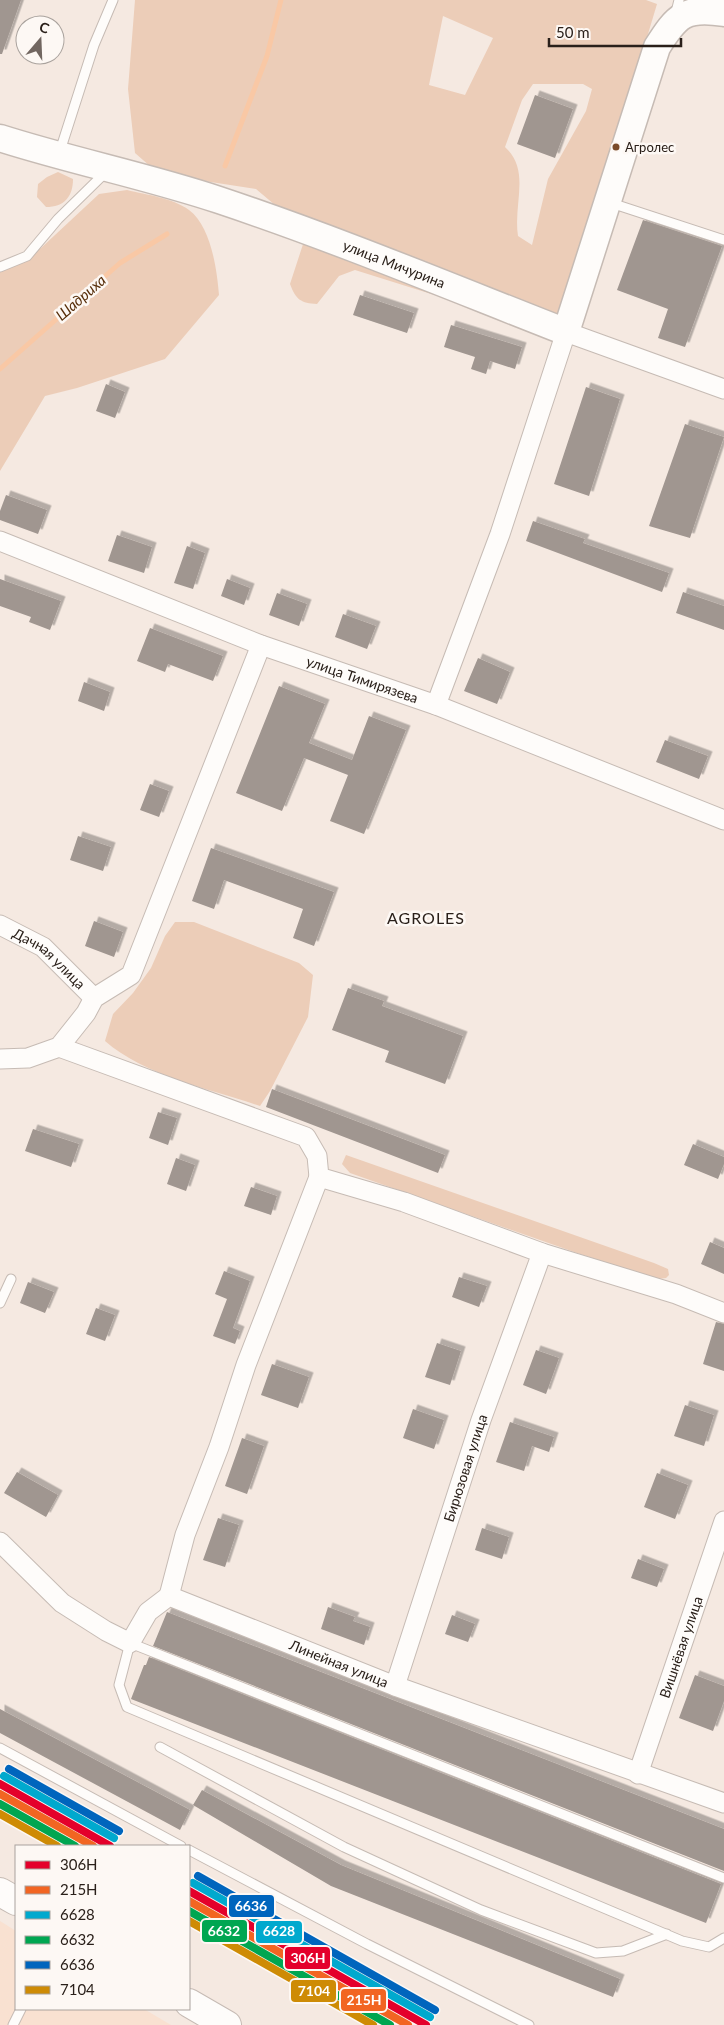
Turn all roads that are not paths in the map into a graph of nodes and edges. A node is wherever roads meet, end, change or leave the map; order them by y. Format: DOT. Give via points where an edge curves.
graph roads {
  1 [pos="113,0"];
  2 [pos="676,10"];
  3 [pos="724,13"];
  4 [pos="0,138"];
  5 [pos="58,156"];
  6 [pos="108,170"];
  7 [pos="608,202"];
  8 [pos="724,240"];
  9 [pos="0,267"];
  10 [pos="566,332"];
  11 [pos="724,389"];
  12 [pos="0,541"];
  13 [pos="261,644"];
  14 [pos="436,705"];
  15 [pos="724,820"];
  16 [pos="0,925"];
  17 [pos="94,998"];
  18 [pos="59,1047"];
  19 [pos="0,1059"];
  20 [pos="319,1177"];
  21 [pos="542,1253"];
  22 [pos="11,1279"];
  23 [pos="0,1303"];
  24 [pos="724,1313"];
  25 [pos="724,1521"];
  26 [pos="0,1542"];
  27 [pos="169,1596"];
  28 [pos="130,1643"];
  29 [pos="395,1686"];
  30 [pos="0,1748"];
  31 [pos="160,1748"];
  32 [pos="638,1774"];
  33 [pos="724,1803"];
  34 [pos="179,1845"];
  35 [pos="190,1851"];
  36 [pos="724,1878"];
  37 [pos="0,1892"];
  38 [pos="15,1900"];
  39 [pos="667,1934"];
  40 [pos="724,1938"];
  41 [pos="190,2004"];
  42 [pos="21,2010"];
  43 [pos="14,2025"];
  44 [pos="227,2025"];
  45 [pos="529,2025"];
  1 -- 5 [label="lane" via="94,45"];
  2 -- 3 [label="street" via="701,9"];
  2 -- 7 [label="street" via="657,47"];
  4 -- 5 [label="street, улица Мичурина"];
  5 -- 6 [label="street, улица Мичурина"];
  6 -- 9 [label="lane" via="58,219 27,256"];
  6 -- 10 [label="street, улица Мичурина" via="236,206"];
  7 -- 8 [label="lane"];
  7 -- 10 [label="street"];
  10 -- 11 [label="street, улица Мичурина"];
  10 -- 14 [label="street" via="500,534"];
  12 -- 13 [label="street, улица Тимирязева"];
  13 -- 14 [label="street, улица Тимирязева"];
  13 -- 17 [label="street" via="131,976"];
  14 -- 15 [label="street, улица Тимирязева"];
  16 -- 17 [label="street, Дачная улица" via="43,947"];
  17 -- 18 [label="street"];
  18 -- 19 [label="street" via="28,1058"];
  18 -- 20 [label="street" via="306,1137 317,1156"];
  20 -- 21 [label="street" via="404,1202"];
  20 -- 27 [label="street" via="185,1535"];
  21 -- 24 [label="street" via="676,1294"];
  21 -- 29 [label="street, Бирюзовая улица" via="481,1420"];
  22 -- 23 [label="lane"];
  25 -- 32 [label="street, Вишнёвая улица"];
  26 -- 28 [label="street" via="62,1603"];
  27 -- 28 [label="street" via="148,1612"];
  27 -- 29 [label="street, Линейная улица"];
  28 -- 36 [label="lane"];
  28 -- 39 [label="lane" via="119,1685 127,1707"];
  29 -- 32 [label="street, Линейная улица"];
  30 -- 34 [label="lane"];
  31 -- 39 [label="lane" via="344,1847 481,1910 587,1950 596,1953 623,1951"];
  32 -- 33 [label="street, Линейная улица"];
  35 -- 45 [label="lane"];
  37 -- 38 [label="highway"];
  39 -- 40 [label="lane" via="709,1947"];
  41 -- 44 [label="highway"];
  42 -- 43 [label="lane"];
}
